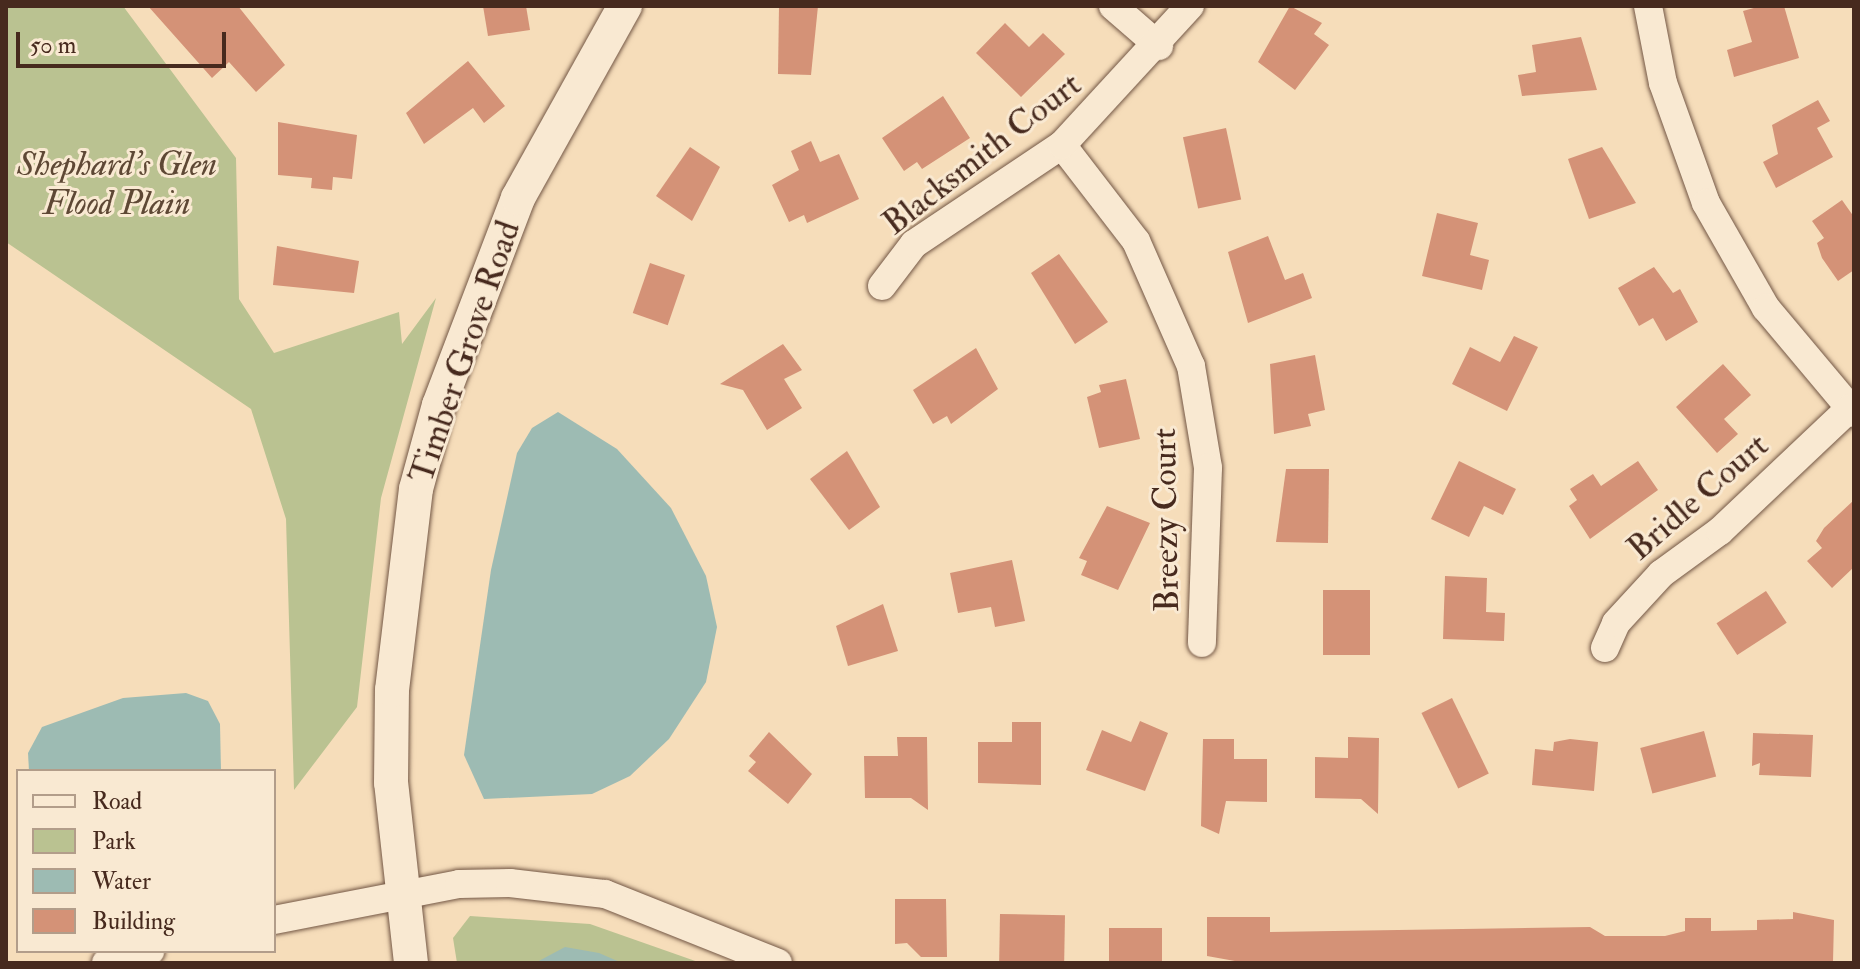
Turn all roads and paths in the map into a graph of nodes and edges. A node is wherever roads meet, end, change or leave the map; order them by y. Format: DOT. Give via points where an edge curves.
graph roads {
  1 [pos="625,6"];
  2 [pos="1113,6"];
  3 [pos="1190,6"];
  4 [pos="1648,6"];
  5 [pos="1159,46"];
  6 [pos="1062,145"];
  7 [pos="882,286"];
  8 [pos="1852,411"];
  9 [pos="1202,643"];
  10 [pos="1605,648"];
  11 [pos="401,895"];
  12 [pos="276,920"];
  13 [pos="143,953"];
  14 [pos="106,963"];
  15 [pos="411,963"];
  16 [pos="778,963"];
  1 -- 11 [label="street, Timber Grove Road" via="518,198 439,405 416,489 392,690"];
  2 -- 5 [label="street"];
  3 -- 5 [label="street, Blacksmith Court"];
  4 -- 8 [label="street" via="1663,83 1706,203 1766,308"];
  5 -- 6 [label="street, Blacksmith Court"];
  6 -- 7 [label="street, Blacksmith Court" via="914,244"];
  6 -- 9 [label="street, Breezy Court" via="1136,241 1191,366 1208,468"];
  8 -- 10 [label="street, Bridle Court" via="1720,531 1661,574 1616,623"];
  11 -- 12 [label="street"];
  11 -- 15 [label="street, Timber Grove Road"];
  11 -- 16 [label="street" via="510,883 605,894"];
  13 -- 14 [label="street"];
}
